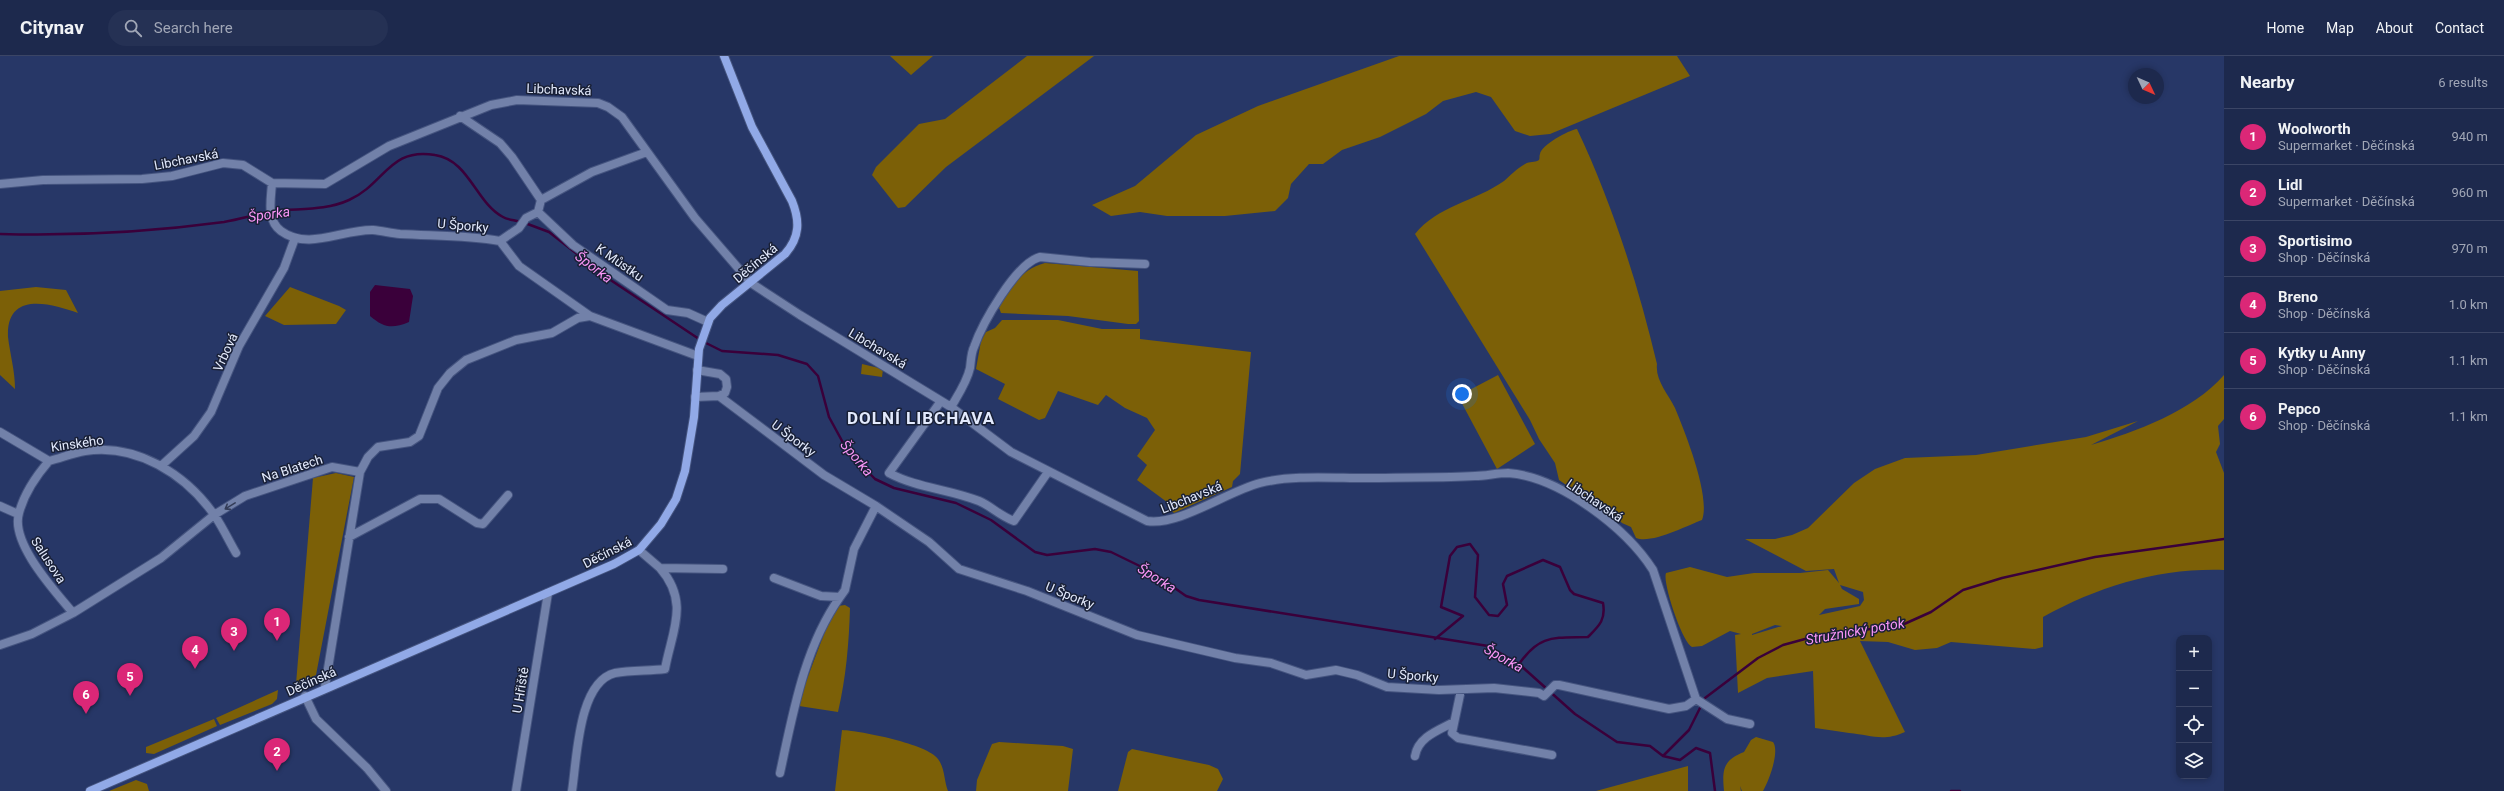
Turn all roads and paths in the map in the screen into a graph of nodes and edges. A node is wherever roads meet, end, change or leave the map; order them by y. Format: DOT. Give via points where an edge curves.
graph roads {
  1 [pos="724,56"];
  2 [pos="460,116"];
  3 [pos="647,152"];
  4 [pos="272,183"];
  5 [pos="0,184"];
  6 [pos="541,200"];
  7 [pos="538,212"];
  8 [pos="295,238"];
  9 [pos="500,241"];
  10 [pos="1145,264"];
  11 [pos="751,283"];
  12 [pos="590,316"];
  13 [pos="708,322"];
  14 [pos="699,353"];
  15 [pos="697,370"];
  16 [pos="719,396"];
  17 [pos="695,397"];
  18 [pos="941,401"];
  19 [pos="951,407"];
  20 [pos="0,432"];
  21 [pos="49,461"];
  22 [pos="161,466"];
  23 [pos="356,471"];
  24 [pos="1048,472"];
  25 [pos="508,495"];
  26 [pos="0,506"];
  27 [pos="876,506"];
  28 [pos="18,514"];
  29 [pos="214,515"];
  30 [pos="349,537"];
  31 [pos="639,550"];
  32 [pos="236,553"];
  33 [pos="660,568"];
  34 [pos="723,569"];
  35 [pos="774,578"];
  36 [pos="548,593"];
  37 [pos="840,597"];
  38 [pos="73,613"];
  39 [pos="0,645"];
  40 [pos="325,687"];
  41 [pos="1461,690"];
  42 [pos="305,696"];
  43 [pos="1696,699"];
  44 [pos="1454,722"];
  45 [pos="1750,724"];
  46 [pos="1552,755"];
  47 [pos="1415,756"];
  48 [pos="780,773"];
  49 [pos="90,791"];
  50 [pos="386,791"];
  51 [pos="516,791"];
  52 [pos="572,791"];
  1 -- 11 [label="main road, Děčínská" via="752,127 792,201 798,219 797,234 789,249"];
  2 -- 3 [label="street, Libchavská" via="491,105 517,100 598,103 608,106 622,117"];
  2 -- 4 [label="street, Libchavská" via="390,146 326,184"];
  2 -- 6 [label="street" via="500,143"];
  3 -- 6 [label="street" via="592,172"];
  3 -- 11 [label="street, Libchavská" via="696,218"];
  4 -- 5 [label="street, Libchavská" via="243,165 223,163 172,176"];
  4 -- 8 [label="street, U Šporky" via="271,219 281,231"];
  6 -- 7 [label="street"];
  7 -- 9 [label="street" via="526,218 519,228"];
  7 -- 13 [label="street, K Můstku" via="573,245 666,310 688,313"];
  8 -- 9 [label="street, U Šporky" via="313,239 372,230 400,234 478,237"];
  8 -- 22 [label="street, Vrbová" via="284,268 239,346 211,412 194,436"];
  9 -- 12 [label="street, U Šporky" via="519,266"];
  10 -- 19 [label="street" via="1040,257 1032,259 1012,281 986,320 973,348 970,369"];
  11 -- 13 [label="main road, Děčínská" via="722,305"];
  11 -- 18 [label="street, Libchavská"];
  12 -- 14 [label="street, U Šporky"];
  12 -- 23 [label="street" via="578,318 552,334 516,340 466,360 450,373 438,388 419,436 410,442 378,447"];
  13 -- 14 [label="main road, Děčínská"];
  14 -- 15 [label="main road, Děčínská"];
  15 -- 16 [label="street" via="720,374 726,378 725,393"];
  15 -- 17 [label="main road, Děčínská"];
  16 -- 17 [label="street"];
  16 -- 27 [label="street, U Šporky" via="824,475"];
  17 -- 31 [label="main road, Děčínská" via="685,471 676,499 662,524"];
  18 -- 19 [label="street, Libchavská"];
  18 -- 24 [label="street" via="889,473 904,481 980,501 1001,517 1014,521"];
  19 -- 24 [label="street, Libchavská" via="1011,452"];
  20 -- 21 [label="street, Kinského"];
  21 -- 22 [label="street, Kinského" via="84,451 114,450 138,456"];
  21 -- 28 [label="street, Salusova" via="30,488"];
  22 -- 29 [label="street, Kinského" via="182,480"];
  23 -- 29 [label="street, Na Blatech, one-way" via="332,467 245,496"];
  23 -- 30 [label="street"];
  24 -- 43 [label="street, Libchavská" via="1132,515 1157,523 1165,522 1248,487 1283,479 1475,476 1508,473 1530,477 1568,493 1641,551 1653,570"];
  25 -- 30 [label="street" via="483,524 477,523 439,499 420,499"];
  26 -- 28 [label="street"];
  27 -- 37 [label="street" via="854,550 845,590"];
  27 -- 41 [label="street, U Šporky" via="929,542 959,569 1027,591 1137,635 1235,658 1271,663 1306,675 1336,670 1387,687"];
  28 -- 38 [label="street, Salusova" via="20,536 30,557"];
  29 -- 32 [label="street, Kinského"];
  29 -- 38 [label="street, Na Blatech" via="161,558"];
  30 -- 40 [label="street"];
  31 -- 33 [label="street"];
  31 -- 36 [label="main road, Děčínská"];
  33 -- 34 [label="street"];
  33 -- 52 [label="street" via="672,581 678,611 665,669 615,674 600,680 586,704"];
  35 -- 37 [label="street" via="821,596"];
  36 -- 40 [label="main road, Děčínská"];
  36 -- 51 [label="street, U Hřiště"];
  37 -- 48 [label="street" via="825,623 800,685"];
  38 -- 39 [label="street, Na Blatech" via="32,634"];
  40 -- 42 [label="main road, Děčínská"];
  41 -- 43 [label="street, U Šporky" via="1494,688 1539,693 1544,696 1555,686 1669,709 1686,706"];
  41 -- 44 [label="street"];
  42 -- 49 [label="main road, Děčínská"];
  42 -- 50 [label="street" via="316,719 367,768"];
  43 -- 45 [label="street" via="1727,719"];
  44 -- 46 [label="street" via="1452,733 1458,738"];
  44 -- 47 [label="street" via="1423,739 1416,748"];
}
